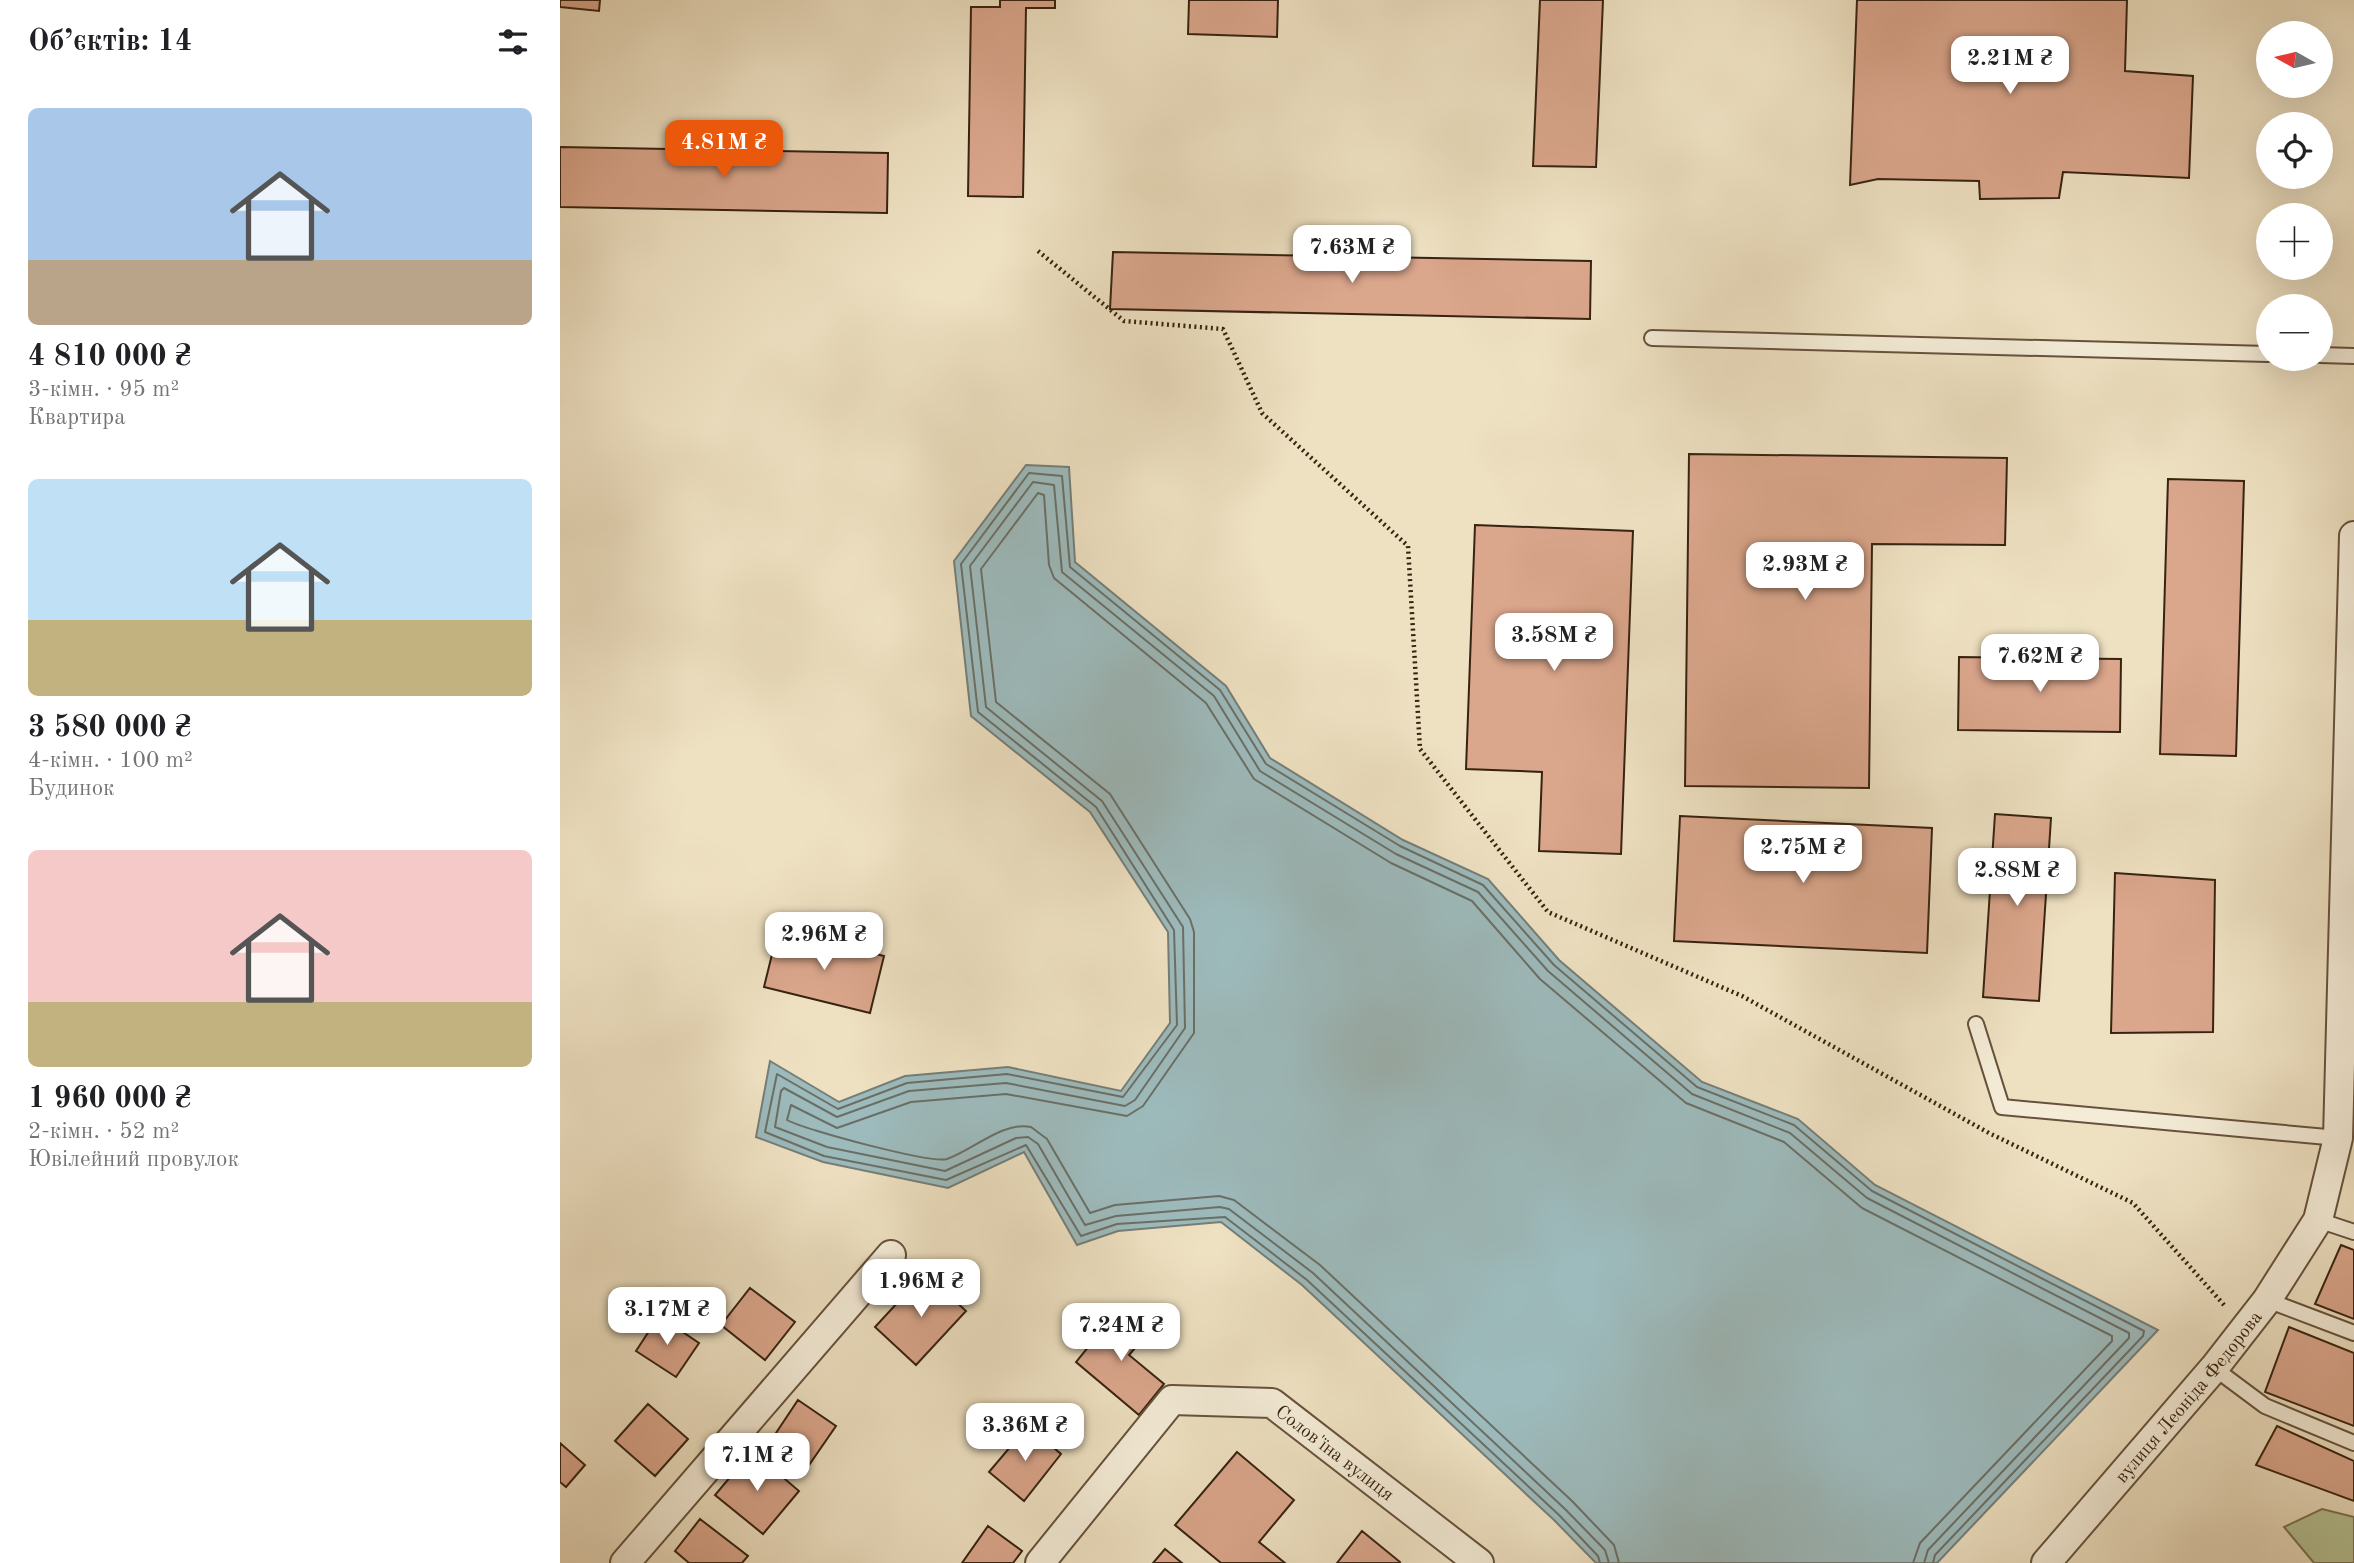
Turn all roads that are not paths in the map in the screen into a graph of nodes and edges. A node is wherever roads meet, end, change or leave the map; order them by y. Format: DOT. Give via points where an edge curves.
graph roads {
  1 [pos="1652,338"];
  2 [pos="2256,354"];
  3 [pos="2333,355"];
  4 [pos="2354,356"];
  5 [pos="2354,536"];
  6 [pos="1976,1024"];
  7 [pos="2338,1138"];
  8 [pos="2318,1220"];
  9 [pos="2354,1232"];
  10 [pos="891,1255"];
  11 [pos="2267,1300"];
  12 [pos="2354,1333"];
  13 [pos="2214,1368"];
  14 [pos="2354,1443"];
  15 [pos="625,1563"];
  16 [pos="1040,1563"];
  17 [pos="1479,1563"];
  18 [pos="2046,1563"];
  1 -- 2 [label="lane"];
  3 -- 4 [label="lane"];
  5 -- 7 [label="street, вулиця Леоніда Федорова"];
  6 -- 7 [label="lane" via="2001,1107"];
  7 -- 8 [label="street, вулиця Леоніда Федорова"];
  8 -- 9 [label="lane"];
  8 -- 11 [label="street, вулиця Леоніда Федорова"];
  10 -- 15 [label="street"];
  11 -- 12 [label="lane"];
  11 -- 13 [label="street, вулиця Леоніда Федорова"];
  13 -- 14 [label="lane" via="2265,1406"];
  13 -- 18 [label="street, вулиця Леоніда Федорова"];
  16 -- 17 [label="street, Солов'їна вулиця" via="1172,1400 1272,1403"];
}
